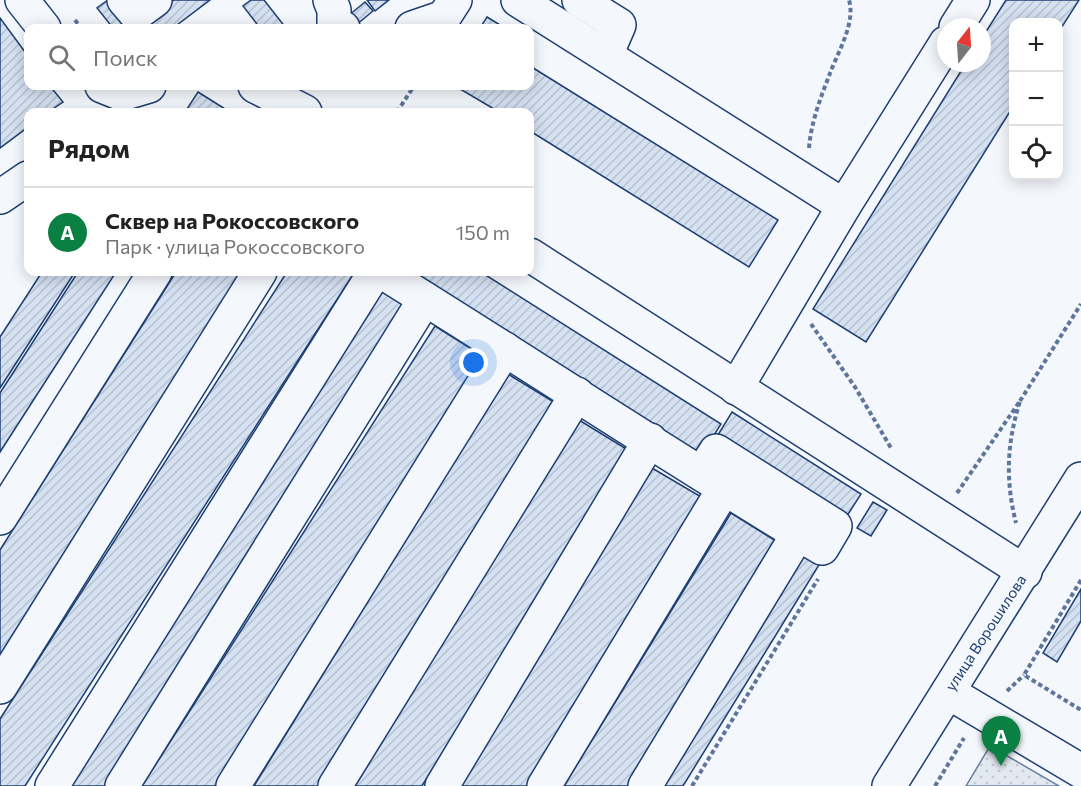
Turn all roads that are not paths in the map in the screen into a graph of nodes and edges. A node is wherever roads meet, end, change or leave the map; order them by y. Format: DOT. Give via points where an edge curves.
graph roads {
  1 [pos="22,0"];
  2 [pos="124,0"];
  3 [pos="155,0"];
  4 [pos="455,0"];
  5 [pos="518,0"];
  6 [pos="579,0"];
  7 [pos="973,0"];
  8 [pos="962,18"];
  9 [pos="41,24"];
  10 [pos="424,24"];
  11 [pos="606,55"];
  12 [pos="937,57"];
  13 [pos="263,90"];
  14 [pos="297,108"];
  15 [pos="24,181"];
  16 [pos="0,197"];
  17 [pos="844,206"];
  18 [pos="534,258"];
  19 [pos="152,276"];
  20 [pos="257,276"];
  21 [pos="372,276"];
  22 [pos="389,276"];
  23 [pos="425,298"];
  24 [pos="505,349"];
  25 [pos="736,388"];
  26 [pos="577,394"];
  27 [pos="650,440"];
  28 [pos="1081,479"];
  29 [pos="714,480"];
  30 [pos="0,518"];
  31 [pos="1025,572"];
  32 [pos="0,687"];
  33 [pos="948,692"];
  34 [pos="1081,771"];
  35 [pos="52,786"];
  36 [pos="122,786"];
  37 [pos="233,786"];
  38 [pos="336,786"];
  39 [pos="442,786"];
  40 [pos="544,786"];
  41 [pos="645,786"];
  42 [pos="889,786"];
  1 -- 9 [label="main road"];
  2 -- 3 [label="main road" via="136,14"];
  4 -- 10 [label="main road" via="444,17"];
  5 -- 11 [label="main road"];
  6 -- 11 [label="main road" via="619,25"];
  7 -- 8 [label="main road"];
  11 -- 17 [label="main road"];
  12 -- 17 [label="main road"];
  13 -- 14 [label="main road"];
  15 -- 16 [label="main road"];
  17 -- 25 [label="main road"];
  18 -- 25 [label="main road"];
  19 -- 30 [label="main road"];
  20 -- 32 [label="main road"];
  21 -- 35 [label="main road"];
  22 -- 23 [label="main road"];
  23 -- 24 [label="main road"];
  23 -- 36 [label="main road"];
  24 -- 26 [label="main road"];
  24 -- 37 [label="main road"];
  25 -- 31 [label="main road"];
  26 -- 27 [label="main road"];
  26 -- 38 [label="main road"];
  27 -- 29 [label="main road"];
  27 -- 39 [label="main road"];
  28 -- 31 [label="main road, улица Ворошилова"];
  29 -- 40 [label="main road"];
  29 -- 41 [label="main road" via="716,451 835,526 822,548 798,534"];
  31 -- 33 [label="main road, улица Ворошилова"];
  33 -- 34 [label="main road"];
  33 -- 42 [label="main road, улица Ворошилова"];
}
